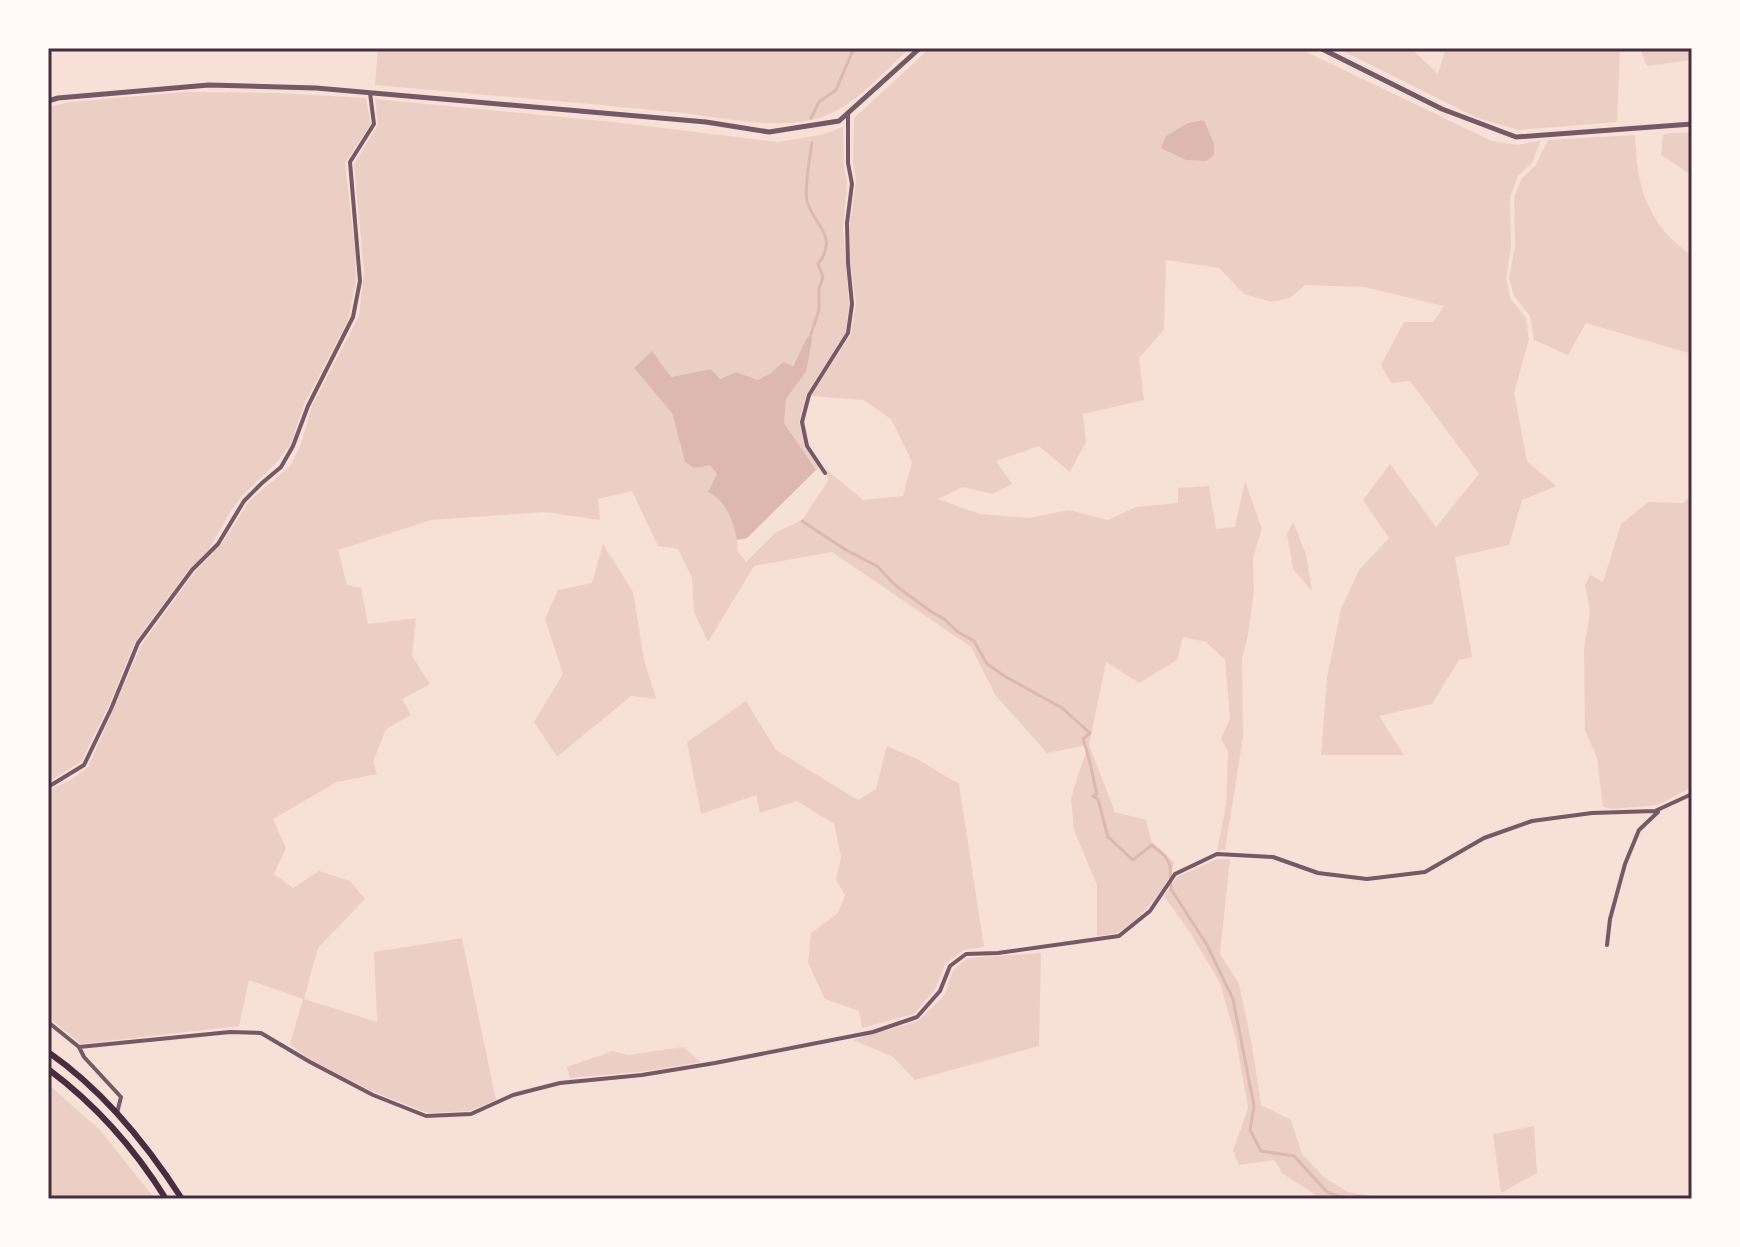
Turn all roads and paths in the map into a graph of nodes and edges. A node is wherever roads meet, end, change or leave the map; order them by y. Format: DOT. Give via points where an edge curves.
graph roads {
  1 [pos="920,48"];
  2 [pos="1320,48"];
  3 [pos="370,93"];
  4 [pos="48,101"];
  5 [pos="848,113"];
  6 [pos="1692,124"];
  7 [pos="825,473"];
  8 [pos="48,787"];
  9 [pos="1692,794"];
  10 [pos="1662,807"];
  11 [pos="1607,945"];
  12 [pos="48,1022"];
  13 [pos="79,1047"];
  14 [pos="48,1052"];
  15 [pos="48,1069"];
  16 [pos="117,1113"];
  17 [pos="166,1199"];
  18 [pos="182,1199"];
  1 -- 5 [label="street"];
  2 -- 6 [label="street" via="1442,109 1516,137"];
  3 -- 4 [label="street" via="209,85"];
  3 -- 5 [label="street" via="769,132 839,121"];
  3 -- 8 [label="street" via="374,124 350,162 360,281 353,317 281,467 244,501 218,544 138,643 84,765"];
  5 -- 7 [label="street" via="848,333 809,395 802,422 807,446"];
  9 -- 10 [label="street"];
  10 -- 11 [label="street" via="1639,830 1625,864"];
  10 -- 13 [label="street" via="1532,821 1484,838 1425,872 1367,879 1318,873 1273,857 1217,854 1175,874 1150,911 1119,936 966,954 950,966 940,991 917,1017 873,1032 715,1063 560,1083 513,1095 471,1114 426,1116 373,1095 261,1033"];
  12 -- 13 [label="street"];
  13 -- 16 [label="street" via="121,1097"];
  14 -- 16 [label="main road"];
  15 -- 17 [label="main road" via="117,1132"];
  16 -- 18 [label="main road"];
}
